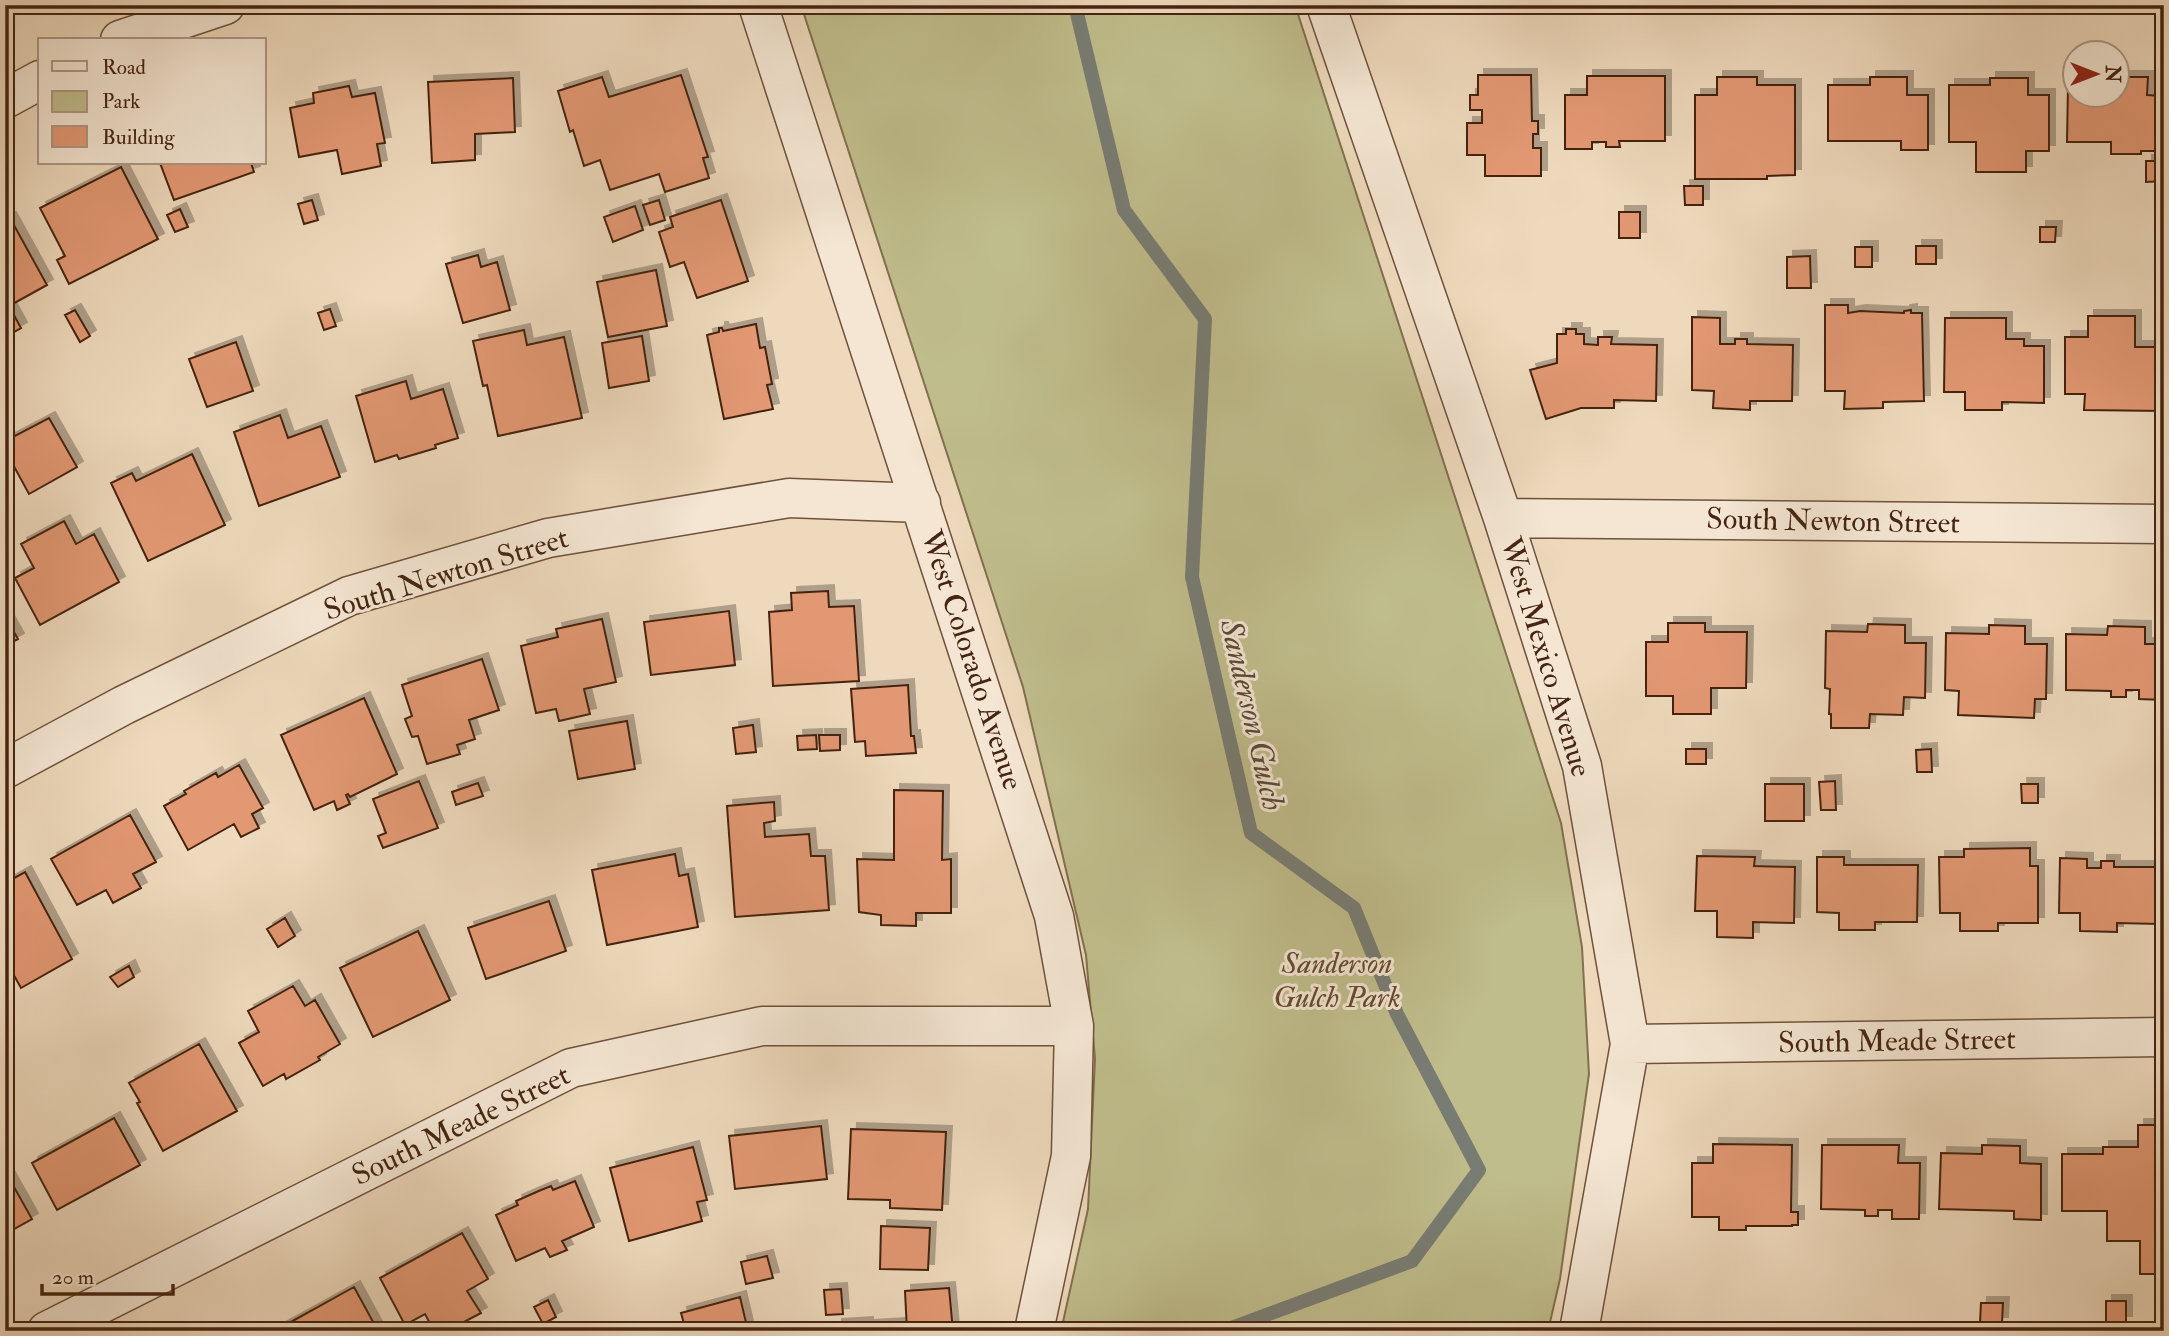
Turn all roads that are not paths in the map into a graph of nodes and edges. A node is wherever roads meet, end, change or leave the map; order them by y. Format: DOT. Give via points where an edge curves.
graph roads {
  1 [pos="225,5"];
  2 [pos="758,5"];
  3 [pos="1326,5"];
  4 [pos="126,38"];
  5 [pos="38,81"];
  6 [pos="5,99"];
  7 [pos="921,503"];
  8 [pos="1503,518"];
  9 [pos="2164,524"];
  10 [pos="5,769"];
  11 [pos="1074,1026"];
  12 [pos="2164,1037"];
  13 [pos="1630,1044"];
  14 [pos="47,1331"];
  15 [pos="1034,1331"];
  16 [pos="1579,1331"];
  1 -- 4 [label="street"];
  2 -- 7 [label="street, West Colorado Avenue"];
  3 -- 8 [label="street, West Mexico Avenue"];
  5 -- 6 [label="street"];
  7 -- 10 [label="street, South Newton Street" via="789,498 548,538 349,596 124,705"];
  7 -- 11 [label="street, West Colorado Avenue" via="1054,916"];
  8 -- 9 [label="street, South Newton Street"];
  8 -- 13 [label="street, West Mexico Avenue" via="1582,766"];
  11 -- 14 [label="street, South Meade Street" via="762,1026 571,1068"];
  11 -- 15 [label="street, West Colorado Avenue" via="1071,1156"];
  12 -- 13 [label="street, South Meade Street"];
  13 -- 16 [label="street, West Mexico Avenue"];
}
